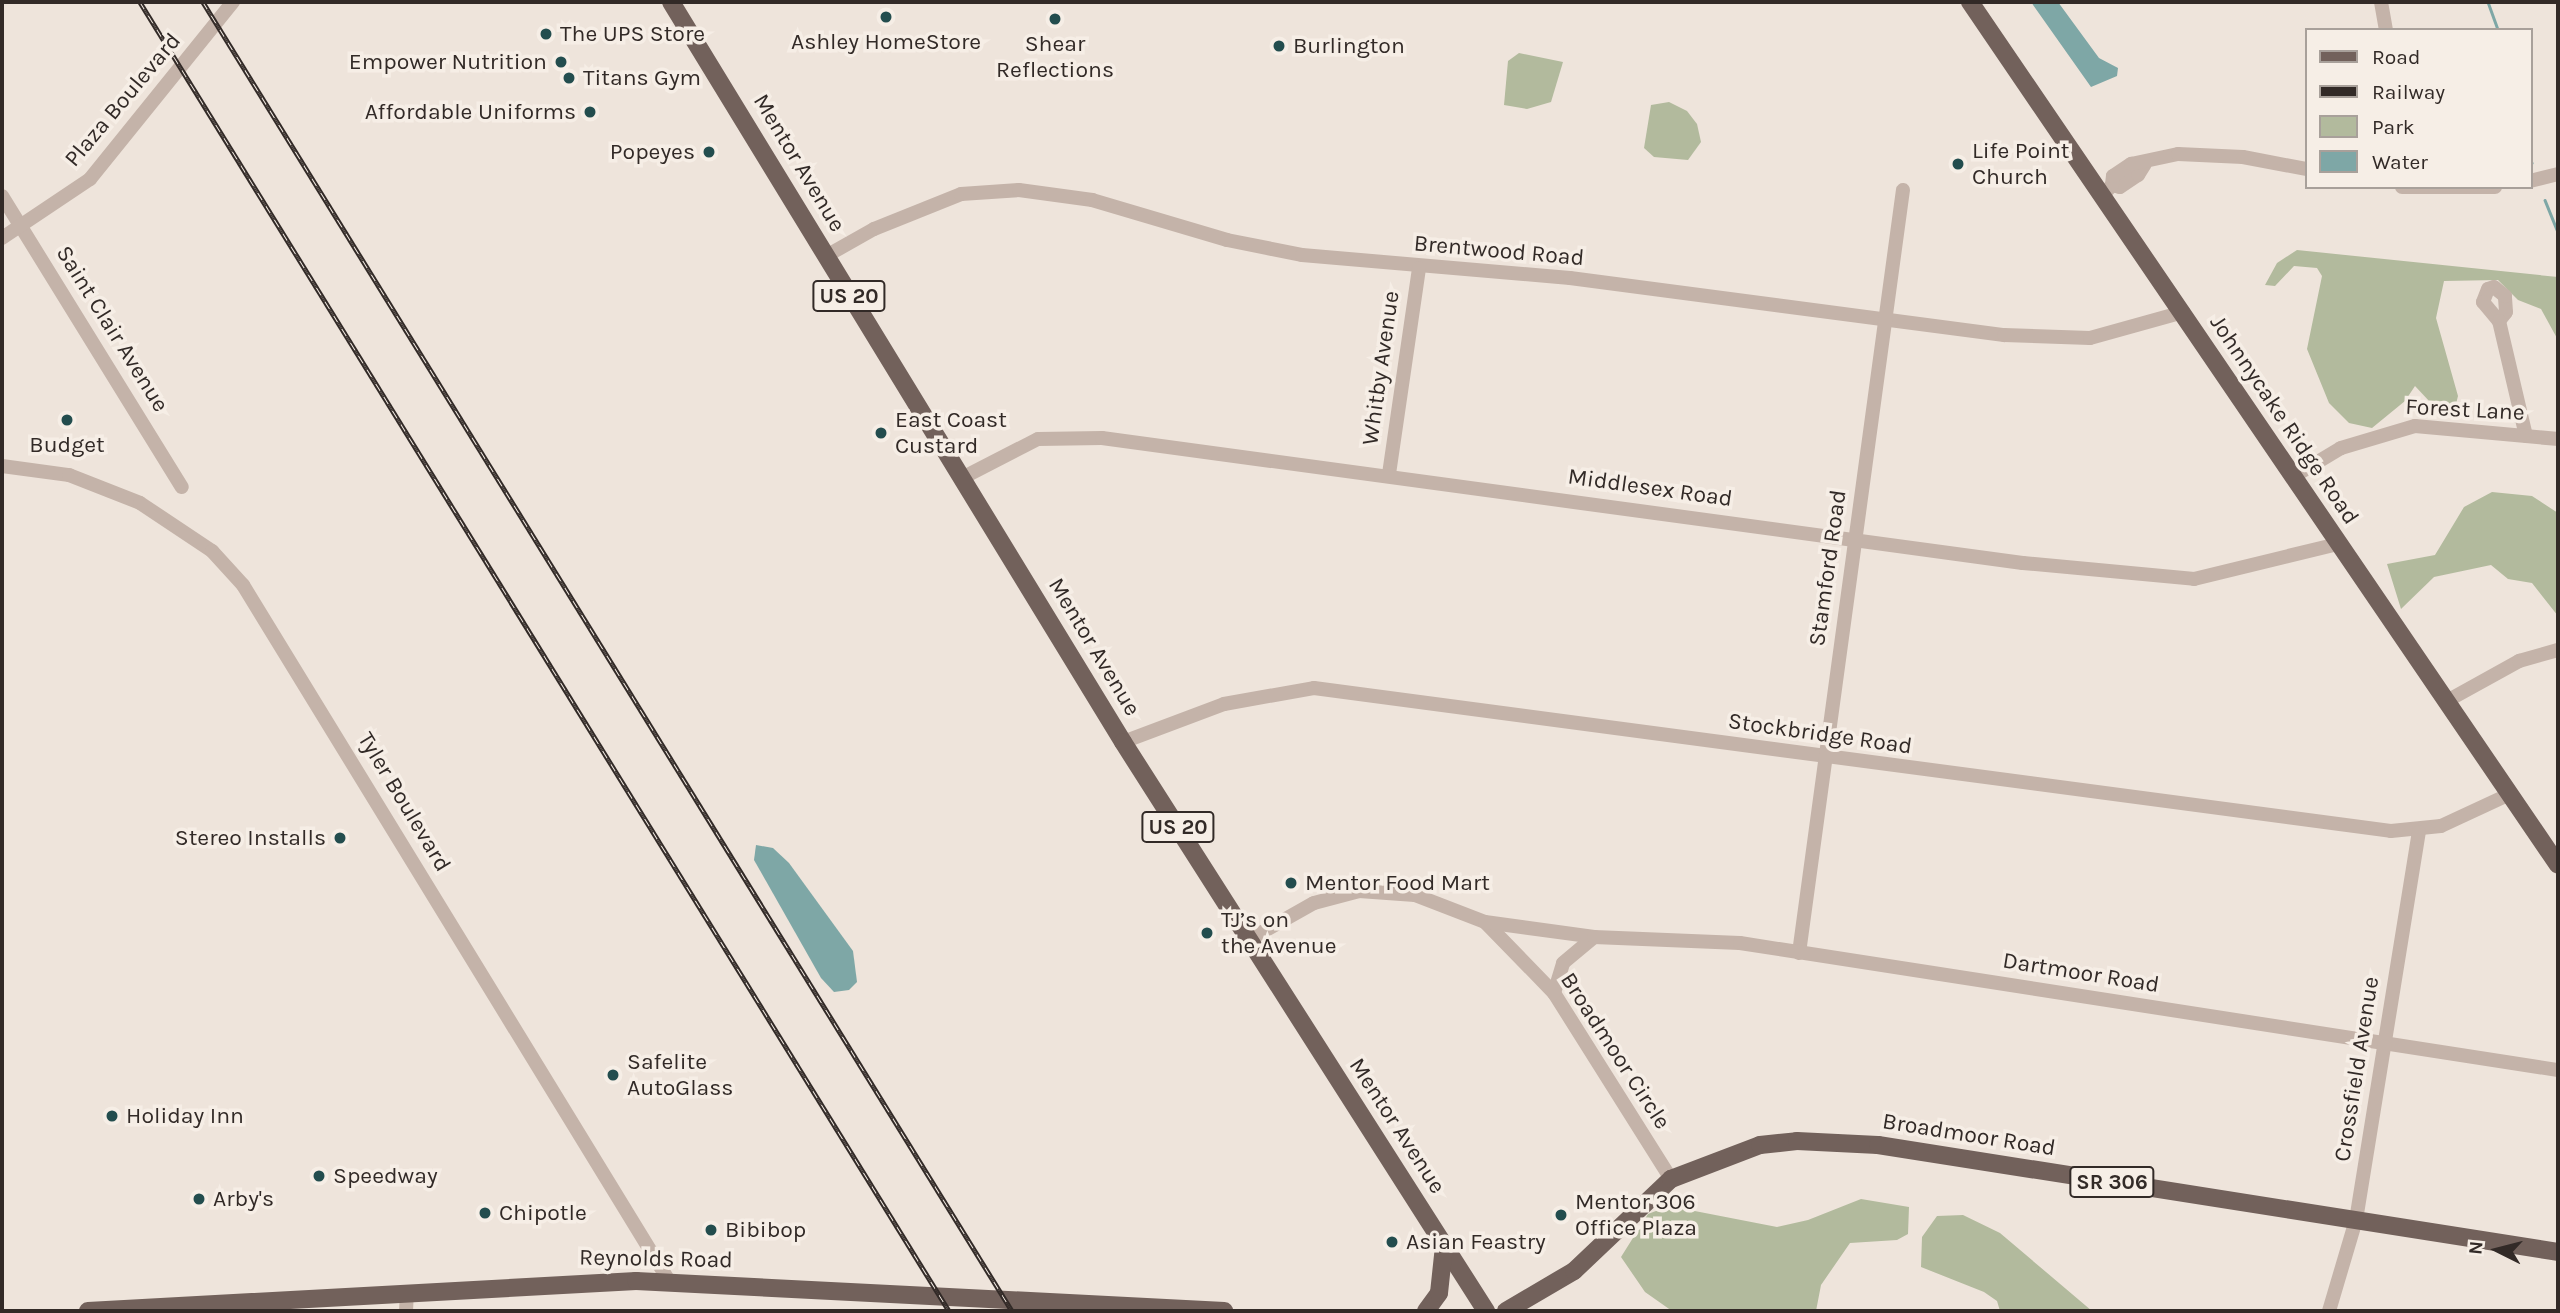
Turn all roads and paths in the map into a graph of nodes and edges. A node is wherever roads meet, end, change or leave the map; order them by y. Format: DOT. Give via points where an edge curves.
graph roads {
  1 [pos="233,2"];
  2 [pos="671,2"];
  3 [pos="1970,2"];
  4 [pos="2381,2"];
  5 [pos="2386,28"];
  6 [pos="2304,168"];
  7 [pos="2558,174"];
  8 [pos="2532,180"];
  9 [pos="1903,190"];
  10 [pos="2108,190"];
  11 [pos="2,196"];
  12 [pos="20,227"];
  13 [pos="2,239"];
  14 [pos="826,256"];
  15 [pos="1419,268"];
  16 [pos="2183,312"];
  17 [pos="1886,321"];
  18 [pos="2500,321"];
  19 [pos="2526,436"];
  20 [pos="2558,439"];
  21 [pos="2,466"];
  22 [pos="1389,474"];
  23 [pos="2296,475"];
  24 [pos="961,478"];
  25 [pos="182,487"];
  26 [pos="1855,539"];
  27 [pos="2338,544"];
  28 [pos="2558,650"];
  29 [pos="2445,702"];
  30 [pos="1123,742"];
  31 [pos="1827,758"];
  32 [pos="2510,794"];
  33 [pos="2419,832"];
  34 [pos="2558,865"];
  35 [pos="1485,922"];
  36 [pos="1594,937"];
  37 [pos="1250,939"];
  38 [pos="1799,953"];
  39 [pos="1554,993"];
  40 [pos="2383,1043"];
  41 [pos="2558,1070"];
  42 [pos="1671,1179"];
  43 [pos="2356,1220"];
  44 [pos="1444,1246"];
  45 [pos="2558,1252"];
  46 [pos="669,1281"];
  47 [pos="407,1292"];
  48 [pos="88,1311"];
  49 [pos="406,1311"];
  50 [pos="1224,1311"];
  51 [pos="1426,1311"];
  52 [pos="1486,1311"];
  53 [pos="1506,1311"];
  54 [pos="2329,1311"];
  1 -- 12 [label="street, Plaza Boulevard" via="90,179"];
  2 -- 14 [label="main road, Mentor Avenue / US 20"];
  3 -- 10 [label="main road, Johnnycake Ridge Road"];
  4 -- 5 [label="street"];
  6 -- 10 [label="street" via="2275,161 2188,153 2131,164 2113,176"];
  7 -- 8 [label="street"];
  9 -- 17 [label="street, Stamford Road"];
  10 -- 16 [label="main road, Johnnycake Ridge Road"];
  11 -- 12 [label="street, Saint Clair Avenue"];
  12 -- 13 [label="street, Plaza Boulevard"];
  12 -- 25 [label="street, Saint Clair Avenue"];
  14 -- 15 [label="street, Brentwood Road" via="874,229 961,194 1019,190 1092,200 1227,240"];
  14 -- 24 [label="main road, Mentor Avenue / US 20"];
  15 -- 17 [label="street, Brentwood Road" via="1570,278"];
  15 -- 22 [label="street, Whitby Avenue"];
  16 -- 17 [label="street, Brentwood Road" via="2090,338 2004,335"];
  16 -- 23 [label="main road, Johnnycake Ridge Road"];
  17 -- 26 [label="street, Stamford Road"];
  18 -- 19 [label="street"];
  19 -- 20 [label="street, Forest Lane"];
  19 -- 23 [label="street, Forest Lane" via="2414,426 2341,448"];
  21 -- 46 [label="street, Tyler Boulevard" via="69,475 130,499 194,537 243,585"];
  22 -- 24 [label="street, Middlesex Road" via="1102,438 1038,439"];
  22 -- 26 [label="street, Middlesex Road"];
  23 -- 27 [label="main road, Johnnycake Ridge Road"];
  24 -- 30 [label="main road, Mentor Avenue / US 20"];
  26 -- 27 [label="street, Middlesex Road" via="2194,579"];
  26 -- 31 [label="street, Stamford Road"];
  27 -- 29 [label="main road, Johnnycake Ridge Road"];
  28 -- 29 [label="street" via="2519,661"];
  29 -- 32 [label="main road, Johnnycake Ridge Road"];
  30 -- 31 [label="street, Stockbridge Road" via="1224,704 1314,688"];
  30 -- 37 [label="main road, Mentor Avenue / US 20"];
  31 -- 33 [label="street, Stockbridge Road"];
  31 -- 38 [label="street, Stamford Road"];
  32 -- 33 [label="street, Stockbridge Road" via="2470,816"];
  32 -- 34 [label="main road, Johnnycake Ridge Road"];
  33 -- 40 [label="street, Crossfield Avenue"];
  35 -- 36 [label="street, Dartmoor Road"];
  35 -- 37 [label="street, Dartmoor Road" via="1415,895 1359,891 1314,903"];
  35 -- 39 [label="street, Broadmoor Circle"];
  36 -- 38 [label="street, Dartmoor Road" via="1712,940"];
  36 -- 39 [label="street" via="1563,963"];
  37 -- 44 [label="main road, Mentor Avenue / US 20"];
  38 -- 40 [label="street, Dartmoor Road"];
  39 -- 42 [label="street, Broadmoor Circle"];
  40 -- 41 [label="street, Dartmoor Road"];
  40 -- 43 [label="street, Crossfield Avenue"];
  42 -- 43 [label="main road, Broadmoor Road / SR 306" via="1760,1145 1836,1140"];
  42 -- 53 [label="main road, Broadmoor Road / SR 306" via="1574,1271"];
  43 -- 45 [label="main road, Broadmoor Road / SR 306"];
  43 -- 54 [label="street, Crossfield Avenue"];
  44 -- 51 [label="main road" via="1439,1293"];
  44 -- 52 [label="main road, Mentor Avenue / US 20"];
  46 -- 47 [label="main road, Reynolds Road"];
  46 -- 50 [label="main road, Reynolds Road"];
  47 -- 48 [label="main road, Reynolds Road"];
  47 -- 49 [label="street"];
}
